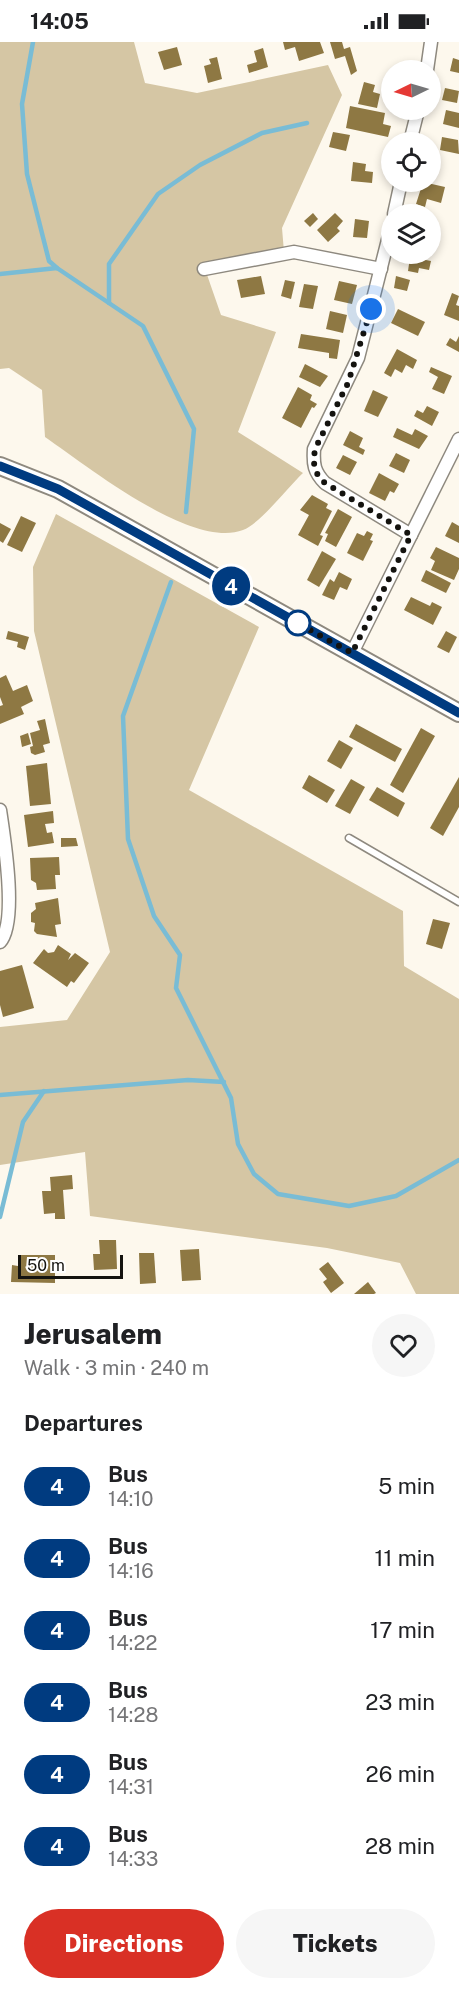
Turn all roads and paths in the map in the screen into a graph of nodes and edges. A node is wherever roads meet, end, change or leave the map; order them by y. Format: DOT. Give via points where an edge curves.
graph roads {
  1 [pos="431,42"];
  2 [pos="428,60"];
  3 [pos="382,264"];
  4 [pos="204,269"];
  5 [pos="381,269"];
  6 [pos="459,439"];
  7 [pos="0,466"];
  8 [pos="411,535"];
  9 [pos="352,653"];
  10 [pos="459,713"];
  11 [pos="0,810"];
  12 [pos="349,838"];
  13 [pos="459,902"];
  14 [pos="0,942"];
  1 -- 2 [label="street"];
  3 -- 5 [label="street"];
  4 -- 5 [label="street" via="294,252"];
  5 -- 8 [label="street" via="358,358 315,449 313,462 325,483"];
  6 -- 8 [label="street"];
  7 -- 9 [label="main road" via="58,489"];
  8 -- 9 [label="street"];
  9 -- 10 [label="main road"];
  11 -- 14 [label="street" via="9,907 5,937"];
  12 -- 13 [label="lane"];
}
